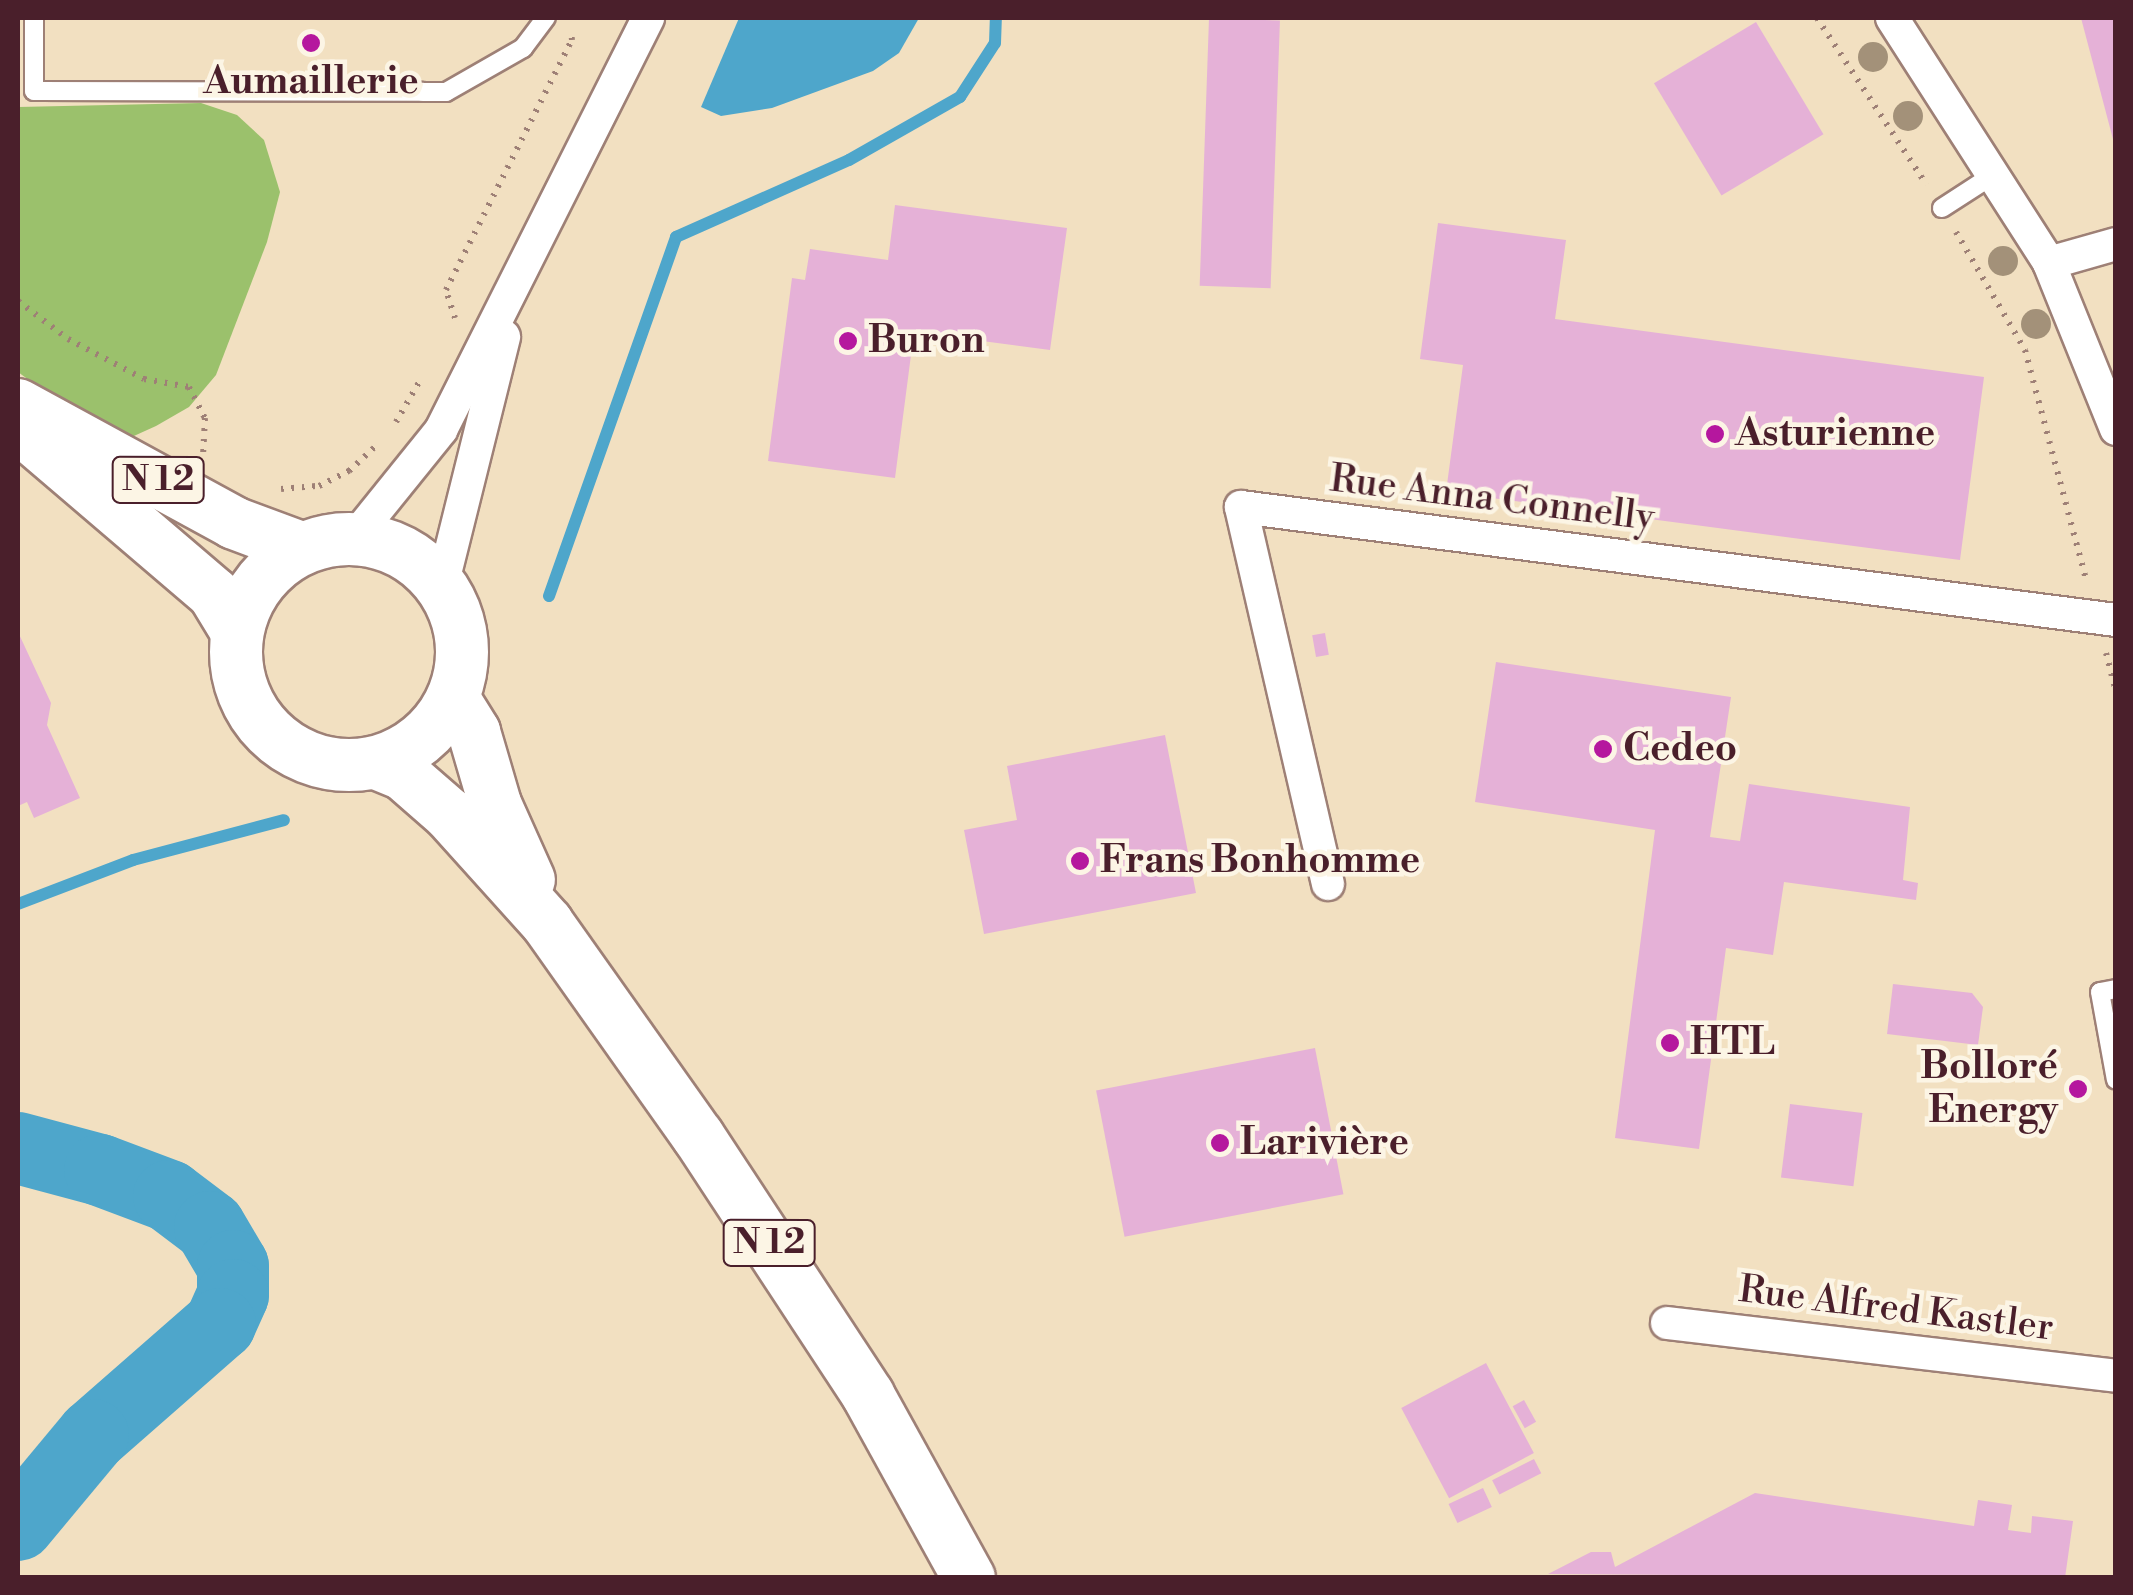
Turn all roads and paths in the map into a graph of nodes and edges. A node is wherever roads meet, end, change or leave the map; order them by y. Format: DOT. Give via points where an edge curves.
graph roads {
  1 [pos="34,18"];
  2 [pos="546,18"];
  3 [pos="568,18"];
  4 [pos="648,18"];
  5 [pos="1817,18"];
  6 [pos="1892,18"];
  7 [pos="1993,175"];
  8 [pos="1942,208"];
  9 [pos="2116,244"];
  10 [pos="2049,263"];
  11 [pos="515,289"];
  12 [pos="18,301"];
  13 [pos="446,336"];
  14 [pos="428,368"];
  15 [pos="18,405"];
  16 [pos="18,426"];
  17 [pos="390,428"];
  18 [pos="2116,428"];
  19 [pos="381,440"];
  20 [pos="202,457"];
  21 [pos="269,490"];
  22 [pos="354,538"];
  23 [pos="301,548"];
  24 [pos="442,586"];
  25 [pos="2106,619"];
  26 [pos="237,632"];
  27 [pos="2116,692"];
  28 [pos="453,698"];
  29 [pos="376,763"];
  30 [pos="1328,884"];
  31 [pos="547,923"];
  32 [pos="2116,989"];
  33 [pos="2116,1080"];
  34 [pos="1667,1323"];
  35 [pos="2116,1376"];
  36 [pos="969,1578"];
  1 -- 2 [label="lane" via="34,91 404,92 446,92 522,48"];
  3 -- 13 [label="path" via="572,40 446,290 455,319"];
  4 -- 11 [label="street"];
  5 -- 8 [label="path"];
  6 -- 7 [label="street"];
  7 -- 8 [label="lane"];
  7 -- 10 [label="street"];
  8 -- 25 [label="path" via="2025,350"];
  9 -- 10 [label="street"];
  10 -- 18 [label="street"];
  11 -- 22 [label="street" via="442,430"];
  11 -- 24 [label="street"];
  12 -- 20 [label="path" via="68,339 144,378 188,387 205,418"];
  14 -- 17 [label="path"];
  15 -- 23 [label="main road, N 12" via="234,523"];
  16 -- 26 [label="main road, N 12" via="214,594"];
  19 -- 21 [label="path" via="349,471 318,486"];
  22 -- 23 [label="main road"];
  22 -- 24 [label="main road" via="418,561"];
  23 -- 26 [label="main road" via="258,582"];
  24 -- 28 [label="main road" via="458,621 462,660"];
  25 -- 27 [label="path"];
  25 -- 30 [label="street, Rue Anna Connelly" via="1241,507"];
  26 -- 29 [label="main road" via="236,670 248,706 271,736 302,757 338,766"];
  28 -- 29 [label="main road" via="435,728 408,750"];
  28 -- 31 [label="main road, N 12" via="474,732 495,804"];
  29 -- 31 [label="main road, N 12" via="404,774 449,814"];
  31 -- 36 [label="main road, N 12" via="698,1136 868,1395"];
  32 -- 33 [label="lane" via="2100,992"];
  34 -- 35 [label="street, Rue Alfred Kastler"];
}
